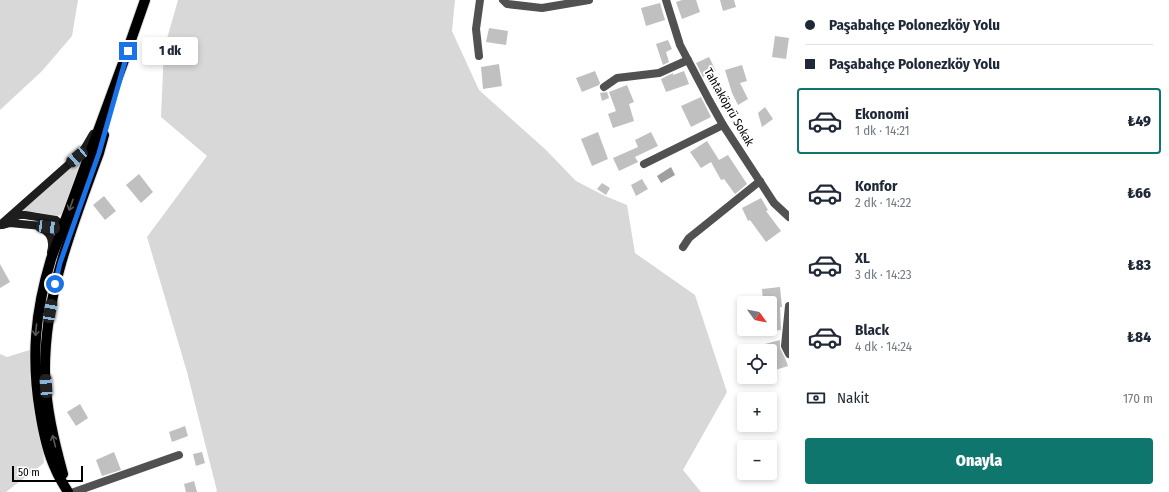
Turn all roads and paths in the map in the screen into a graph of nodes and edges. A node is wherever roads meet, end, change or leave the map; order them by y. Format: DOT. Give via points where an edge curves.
graph roads {
  1 [pos="144,0"];
  2 [pos="480,0"];
  3 [pos="503,0"];
  4 [pos="589,0"];
  5 [pos="666,0"];
  6 [pos="479,56"];
  7 [pos="688,60"];
  8 [pos="124,63"];
  9 [pos="604,87"];
  10 [pos="106,110"];
  11 [pos="723,125"];
  12 [pos="644,164"];
  13 [pos="760,181"];
  14 [pos="789,217"];
  15 [pos="74,222"];
  16 [pos="34,225"];
  17 [pos="0,226"];
  18 [pos="63,228"];
  19 [pos="683,247"];
  20 [pos="66,248"];
  21 [pos="46,277"];
  22 [pos="789,306"];
  23 [pos="789,354"];
  24 [pos="179,454"];
  25 [pos="68,492"];
  26 [pos="74,492"];
  1 -- 8 [label="main road"];
  2 -- 6 [label="street" via="476,29"];
  3 -- 4 [label="street" via="507,4 542,8"];
  5 -- 7 [label="street, Tahtaköprü Sokak" via="680,46"];
  7 -- 9 [label="street" via="659,73 617,78"];
  7 -- 11 [label="street, Tahtaköprü Sokak"];
  8 -- 10 [label="main road"];
  8 -- 15 [label="main road" via="99,153"];
  10 -- 17 [label="main road" via="80,154"];
  10 -- 18 [label="main road, one-way"];
  11 -- 12 [label="street"];
  11 -- 13 [label="street, Tahtaköprü Sokak"];
  13 -- 14 [label="street, Tahtaköprü Sokak" via="774,203"];
  13 -- 19 [label="street" via="689,238"];
  15 -- 18 [label="main road" via="70,227"];
  15 -- 20 [label="main road"];
  16 -- 17 [label="main road" via="10,223"];
  16 -- 18 [label="main road"];
  16 -- 21 [label="main road" via="49,233 53,243"];
  17 -- 18 [label="main road" via="14,216 25,215 59,221"];
  18 -- 20 [label="main road"];
  18 -- 21 [label="main road"];
  25 -- 20 [label="main road, one-way" via="50,422 45,373 50,311"];
  21 -- 25 [label="main road, one-way" via="35,344 38,397 47,447 54,468"];
  22 -- 23 [label="street" via="785,346"];
  24 -- 26 [label="street"];
}
